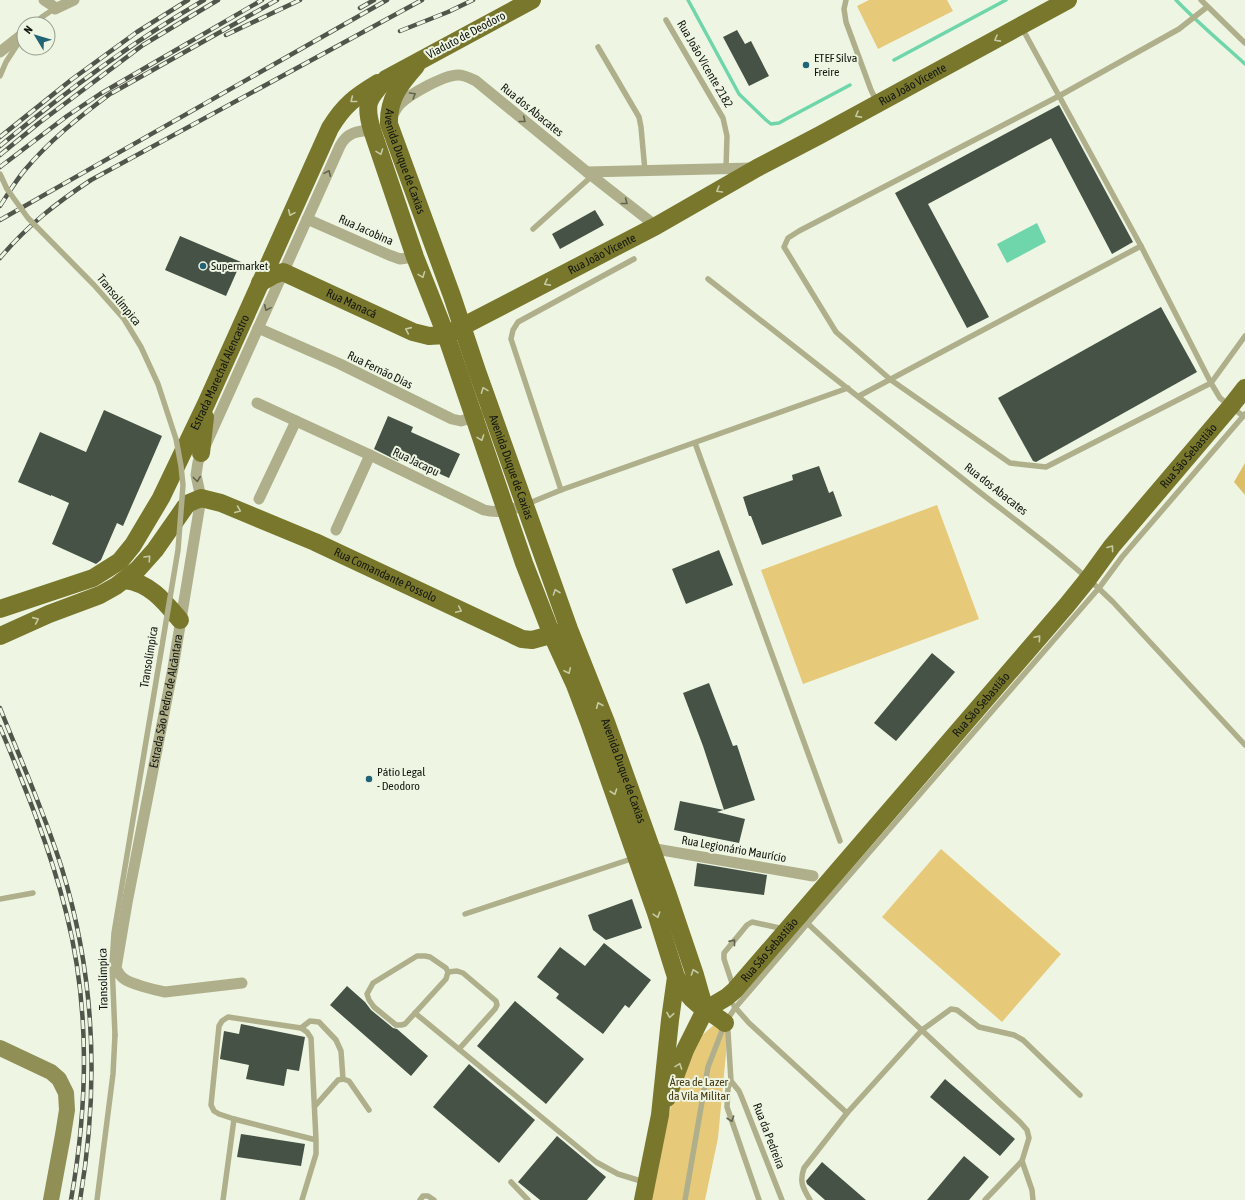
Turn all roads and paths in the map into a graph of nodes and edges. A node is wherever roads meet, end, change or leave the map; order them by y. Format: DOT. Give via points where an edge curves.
graph roads {
  1 [pos="44,0"];
  2 [pos="67,0"];
  3 [pos="74,0"];
  4 [pos="532,0"];
  5 [pos="846,0"];
  6 [pos="1068,0"];
  7 [pos="1201,0"];
  8 [pos="1207,7"];
  9 [pos="56,8"];
  10 [pos="43,16"];
  11 [pos="46,16"];
  12 [pos="666,20"];
  13 [pos="1021,26"];
  14 [pos="16,40"];
  15 [pos="1245,43"];
  16 [pos="16,46"];
  17 [pos="598,47"];
  18 [pos="0,52"];
  19 [pos="422,58"];
  20 [pos="0,76"];
  21 [pos="386,79"];
  22 [pos="1059,96"];
  23 [pos="878,104"];
  24 [pos="389,124"];
  25 [pos="372,130"];
  26 [pos="726,168"];
  27 [pos="757,168"];
  28 [pos="645,172"];
  29 [pos="0,174"];
  30 [pos="590,174"];
  31 [pos="307,219"];
  32 [pos="656,226"];
  33 [pos="533,229"];
  34 [pos="1141,246"];
  35 [pos="415,257"];
  36 [pos="634,259"];
  37 [pos="283,272"];
  38 [pos="708,279"];
  39 [pos="260,283"];
  40 [pos="462,327"];
  41 [pos="258,328"];
  42 [pos="446,335"];
  43 [pos="1245,336"];
  44 [pos="891,380"];
  45 [pos="1211,383"];
  46 [pos="848,388"];
  47 [pos="1245,388"];
  48 [pos="859,396"];
  49 [pos="257,403"];
  50 [pos="206,404"];
  51 [pos="492,410"];
  52 [pos="1240,412"];
  53 [pos="474,417"];
  54 [pos="296,421"];
  55 [pos="695,443"];
  56 [pos="201,454"];
  57 [pos="370,455"];
  58 [pos="561,490"];
  59 [pos="201,498"];
  60 [pos="259,499"];
  61 [pos="525,505"];
  62 [pos="507,511"];
  63 [pos="336,530"];
  64 [pos="125,580"];
  65 [pos="1093,584"];
  66 [pos="0,609"];
  67 [pos="180,620"];
  68 [pos="569,629"];
  69 [pos="552,635"];
  70 [pos="0,636"];
  71 [pos="1245,745"];
  72 [pos="840,841"];
  73 [pos="643,852"];
  74 [pos="813,876"];
  75 [pos="33,893"];
  76 [pos="0,899"];
  77 [pos="465,914"];
  78 [pos="804,919"];
  79 [pos="788,930"];
  80 [pos="448,972"];
  81 [pos="676,977"];
  82 [pos="242,983"];
  83 [pos="732,998"];
  84 [pos="705,1010"];
  85 [pos="415,1013"];
  86 [pos="726,1023"];
  87 [pos="301,1028"];
  88 [pos="922,1030"];
  89 [pos="0,1048"];
  90 [pos="459,1049"];
  91 [pos="343,1079"];
  92 [pos="732,1081"];
  93 [pos="1080,1094"];
  94 [pos="315,1106"];
  95 [pos="369,1110"];
  96 [pos="847,1113"];
  97 [pos="660,1115"];
  98 [pos="234,1119"];
  99 [pos="316,1140"];
  100 [pos="1022,1161"];
  101 [pos="512,1182"];
  102 [pos="646,1183"];
  103 [pos="51,1200"];
  104 [pos="96,1200"];
  105 [pos="223,1200"];
  106 [pos="302,1200"];
  107 [pos="420,1200"];
  108 [pos="434,1200"];
  109 [pos="528,1200"];
  110 [pos="643,1200"];
  111 [pos="685,1200"];
  112 [pos="759,1200"];
  113 [pos="782,1200"];
  114 [pos="810,1200"];
  115 [pos="985,1200"];
  116 [pos="1033,1200"];
  1 -- 9 [label="street"];
  2 -- 10 [label="lane, bridge"];
  3 -- 9 [label="street"];
  4 -- 19 [label="main road, Viaduto de Deodoro"];
  5 -- 23 [label="lane" via="846,22"];
  6 -- 13 [label="main road, Rua João Vicente"];
  7 -- 8 [label="lane"];
  8 -- 15 [label="lane"];
  8 -- 22 [label="lane" via="1179,29"];
  9 -- 11 [label="street"];
  12 -- 26 [label="lane, Rua João Vicente 2182" via="723,118 727,136"];
  13 -- 22 [label="lane"];
  13 -- 23 [label="main road, Rua João Vicente, one-way"];
  14 -- 18 [label="street"];
  16 -- 20 [label="lane"];
  17 -- 28 [label="lane" via="639,117"];
  19 -- 21 [label="main road, Avenida Duque de Caxias"];
  19 -- 24 [label="main road, Avenida Duque de Caxias" via="392,99 388,115"];
  21 -- 25 [label="main road, Avenida Duque de Caxias" via="369,101 368,112"];
  21 -- 39 [label="main road, Estrada Marechal Alencastro, one-way" via="354,98 335,119"];
  22 -- 34 [label="lane"];
  22 -- 44 [label="lane" via="788,238 784,248 836,332"];
  23 -- 27 [label="main road, Rua João Vicente, one-way"];
  24 -- 30 [label="street, Rua dos Abacates, one-way" via="400,105 410,97 442,79 462,76 476,82"];
  24 -- 40 [label="main road, Avenida Duque de Caxias"];
  31 -- 25 [label="street, Estrada Marechal Alencastro, one-way" via="343,140 351,133"];
  25 -- 35 [label="main road, Avenida Duque de Caxias, one-way"];
  26 -- 27 [label="street, Rua João Vicente"];
  26 -- 28 [label="street, Rua João Vicente"];
  27 -- 32 [label="main road, Rua João Vicente, one-way"];
  28 -- 30 [label="street, Rua João Vicente"];
  29 -- 104 [label="lane, Transolímpica, bridge" via="7,189 28,218 124,319 141,347 158,384 176,439 183,485 178,550 114,933 113,1074"];
  30 -- 32 [label="street, Rua dos Abacates, one-way"];
  30 -- 33 [label="lane"];
  31 -- 35 [label="street, Rua Jacobina" via="388,255 400,259"];
  31 -- 37 [label="street, Estrada Marechal Alencastro"];
  32 -- 40 [label="main road, Rua João Vicente, one-way"];
  34 -- 44 [label="lane"];
  34 -- 45 [label="lane"];
  35 -- 42 [label="main road, Avenida Duque de Caxias, one-way"];
  36 -- 58 [label="lane" via="518,322 513,330 511,339"];
  37 -- 39 [label="main road"];
  37 -- 41 [label="street, Estrada Marechal Alencastro, one-way"];
  42 -- 37 [label="main road, Rua Manacá, one-way" via="429,336 413,332"];
  38 -- 46 [label="lane, Rua dos Abacates"];
  39 -- 50 [label="main road, Estrada Marechal Alencastro"];
  40 -- 42 [label="main road, Rua João Vicente"];
  51 -- 40 [label="main road, Avenida Duque de Caxias, one-way"];
  41 -- 53 [label="street, Rua Fernão Dias" via="340,364 452,419 461,421"];
  41 -- 56 [label="street, Estrada Marechal Alencastro"];
  42 -- 53 [label="main road, Avenida Duque de Caxias"];
  43 -- 45 [label="lane"];
  44 -- 45 [label="lane" via="1010,464 1046,467"];
  44 -- 48 [label="lane"];
  45 -- 52 [label="lane" via="1220,398"];
  46 -- 48 [label="lane, Rua dos Abacates"];
  46 -- 55 [label="lane"];
  47 -- 52 [label="main road, Rua São Sebastião"];
  48 -- 65 [label="lane, Rua dos Abacates"];
  49 -- 54 [label="street, Rua Jacapu"];
  50 -- 56 [label="main road"];
  50 -- 66 [label="main road, Estrada Marechal Alencastro" via="161,498 142,531 120,561 85,582"];
  51 -- 53 [label="street, Rua Fernão Dias"];
  51 -- 61 [label="main road, Avenida Duque de Caxias"];
  52 -- 65 [label="main road, Rua São Sebastião" via="1112,546"];
  53 -- 62 [label="main road, Avenida Duque de Caxias, one-way"];
  54 -- 57 [label="street, Rua Jacapu"];
  54 -- 60 [label="street"];
  55 -- 58 [label="lane"];
  55 -- 72 [label="lane"];
  56 -- 59 [label="street, Estrada Marechal Alencastro, one-way" via="196,475"];
  57 -- 62 [label="street, Rua Jacapu" via="484,510 494,513"];
  57 -- 63 [label="street"];
  58 -- 61 [label="lane"];
  64 -- 59 [label="main road, one-way" via="155,550 185,507"];
  59 -- 67 [label="street, Estrada São Pedro de Alcântara"];
  59 -- 69 [label="main road, Rua Comandante Possolo, one-way" via="220,503 315,542 522,639 532,640"];
  61 -- 62 [label="street, Rua Jacapu"];
  68 -- 61 [label="main road, Avenida Duque de Caxias, one-way"];
  62 -- 69 [label="main road, Avenida Duque de Caxias"];
  64 -- 67 [label="main road" via="150,589"];
  70 -- 64 [label="main road, one-way" via="100,595"];
  65 -- 71 [label="lane, Rua dos Abacates" via="1113,602"];
  65 -- 78 [label="main road, Rua São Sebastião"];
  67 -- 82 [label="street, Estrada São Pedro de Alcântara" via="116,968 124,979 165,992"];
  68 -- 69 [label="main road, Rua Comandante Possolo"];
  73 -- 68 [label="main road, Avenida Duque de Caxias, one-way" via="606,722"];
  69 -- 73 [label="main road, Avenida Duque de Caxias, one-way"];
  73 -- 74 [label="street, Rua Legionário Maurício"];
  73 -- 77 [label="lane"];
  73 -- 81 [label="main road, Avenida Duque de Caxias, one-way"];
  84 -- 73 [label="main road, Avenida Duque de Caxias, one-way" via="667,892"];
  75 -- 76 [label="lane"];
  78 -- 79 [label="main road, Rua São Sebastião"];
  78 -- 83 [label="lane, Rua São Sebastião"];
  78 -- 88 [label="lane"];
  79 -- 83 [label="main road, Rua São Sebastião"];
  83 -- 79 [label="lane, one-way" via="724,953 747,924 752,922"];
  80 -- 85 [label="lane" via="446,979"];
  80 -- 85 [label="lane" via="430,958 417,956 373,983 367,994 374,1007 396,1025 406,1024"];
  80 -- 90 [label="lane" via="463,973 497,1004"];
  81 -- 84 [label="main road" via="687,994"];
  81 -- 97 [label="main road, Avenida Duque de Caxias, one-way"];
  83 -- 84 [label="main road, Rua São Sebastião"];
  83 -- 86 [label="lane, Rua São Sebastião"];
  83 -- 96 [label="lane" via="749,1023"];
  84 -- 86 [label="main road"];
  97 -- 84 [label="main road, Avenida Duque de Caxias, one-way" via="685,1050"];
  85 -- 90 [label="lane"];
  86 -- 92 [label="lane, Rua da Pedreira"];
  86 -- 111 [label="lane, Rua São Sebastião" via="708,1067"];
  87 -- 91 [label="lane" via="310,1021 319,1022 336,1040 341,1051"];
  87 -- 94 [label="lane" via="311,1038"];
  87 -- 98 [label="lane" via="228,1017 222,1021 219,1026 211,1105 214,1111"];
  88 -- 93 [label="lane" via="951,1009 956,1010 979,1027 1014,1035 1023,1040"];
  88 -- 96 [label="lane"];
  88 -- 100 [label="lane" via="1027,1130 1029,1138"];
  89 -- 103 [label="street" via="44,1068 59,1079 66,1093 66,1110"];
  90 -- 102 [label="lane" via="596,1162 618,1174"];
  91 -- 94 [label="lane" via="338,1080"];
  91 -- 95 [label="lane" via="349,1081"];
  92 -- 112 [label="lane, Rua da Pedreira, one-way" via="728,1088 727,1107"];
  92 -- 113 [label="lane, Rua da Pedreira" via="742,1098"];
  94 -- 99 [label="lane"];
  96 -- 114 [label="lane" via="804,1168 802,1184"];
  97 -- 102 [label="main road, Avenida Duque de Caxias"];
  98 -- 99 [label="lane"];
  98 -- 105 [label="lane"];
  99 -- 106 [label="lane" via="316,1154"];
  100 -- 115 [label="lane"];
  100 -- 116 [label="lane"];
  101 -- 109 [label="lane"];
  102 -- 110 [label="main road, Avenida Duque de Caxias"];
  107 -- 108 [label="lane" via="423,1196 428,1196"];
}
